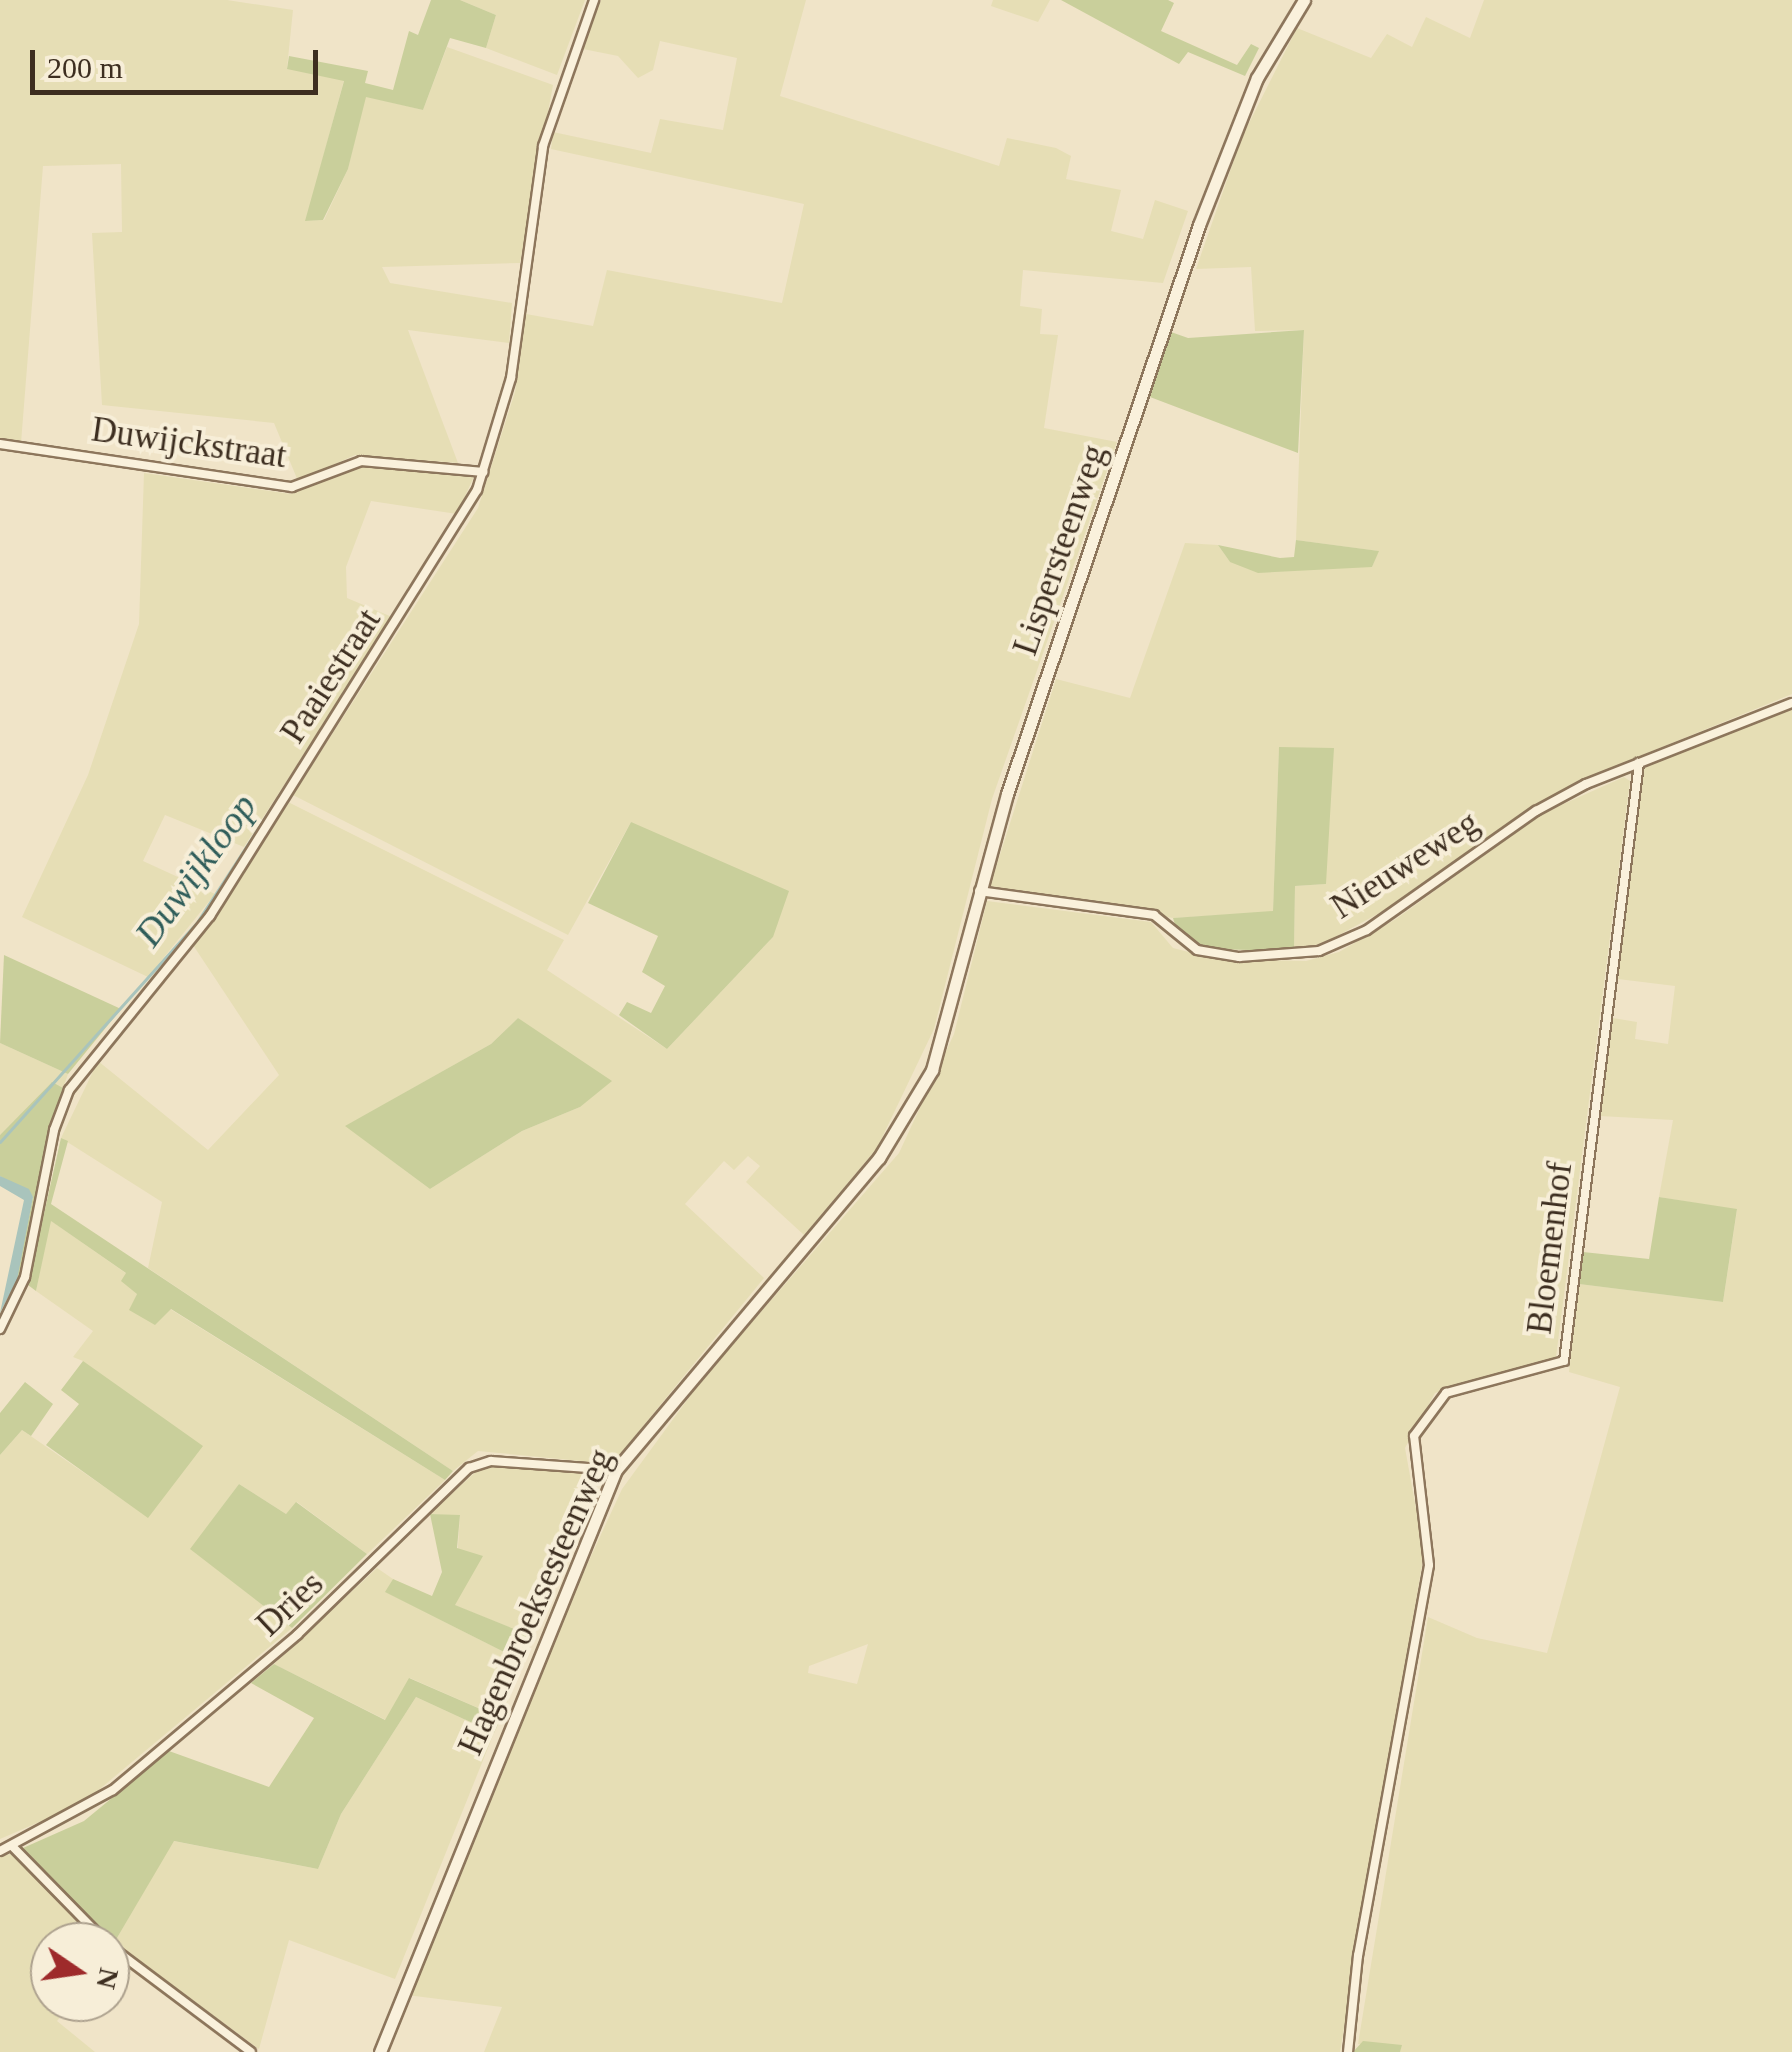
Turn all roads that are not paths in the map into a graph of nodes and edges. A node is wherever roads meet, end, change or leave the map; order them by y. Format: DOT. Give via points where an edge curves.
graph roads {
  1 [pos="594,0"];
  2 [pos="1304,0"];
  3 [pos="0,444"];
  4 [pos="484,472"];
  5 [pos="1792,703"];
  6 [pos="1639,764"];
  7 [pos="978,891"];
  8 [pos="898,1129"];
  9 [pos="0,1330"];
  10 [pos="616,1470"];
  11 [pos="12,1846"];
  12 [pos="0,1852"];
  13 [pos="86,1922"];
  14 [pos="130,1961"];
  15 [pos="251,2052"];
  16 [pos="380,2052"];
  17 [pos="1348,2052"];
  1 -- 4 [label="street, Paaiestraat" via="543,146 510,378"];
  2 -- 7 [label="street, Lispersteenweg" via="1233,130"];
  3 -- 4 [label="street, Duwijckstraat" via="292,487 361,461"];
  4 -- 9 [label="street, Paaiestraat" via="454,535 210,916 70,1090 54,1130 25,1277"];
  5 -- 6 [label="street, Nieuweweg"];
  6 -- 7 [label="street, Nieuweweg" via="1536,811 1380,922 1320,951 1268,957 1197,950 1154,915"];
  6 -- 17 [label="street, Bloemenhof" via="1564,1361 1446,1393 1414,1436 1428,1565 1358,1956"];
  7 -- 8 [label="street, Lispersteenweg" via="945,1035"];
  8 -- 10 [label="street, Hagenbroeksesteenweg"];
  10 -- 11 [label="street, Dries" via="491,1461 469,1468 298,1635 113,1790"];
  10 -- 16 [label="street, Hagenbroeksesteenweg"];
  11 -- 12 [label="street, Dries"];
  11 -- 13 [label="street"];
  14 -- 15 [label="street"];
}
